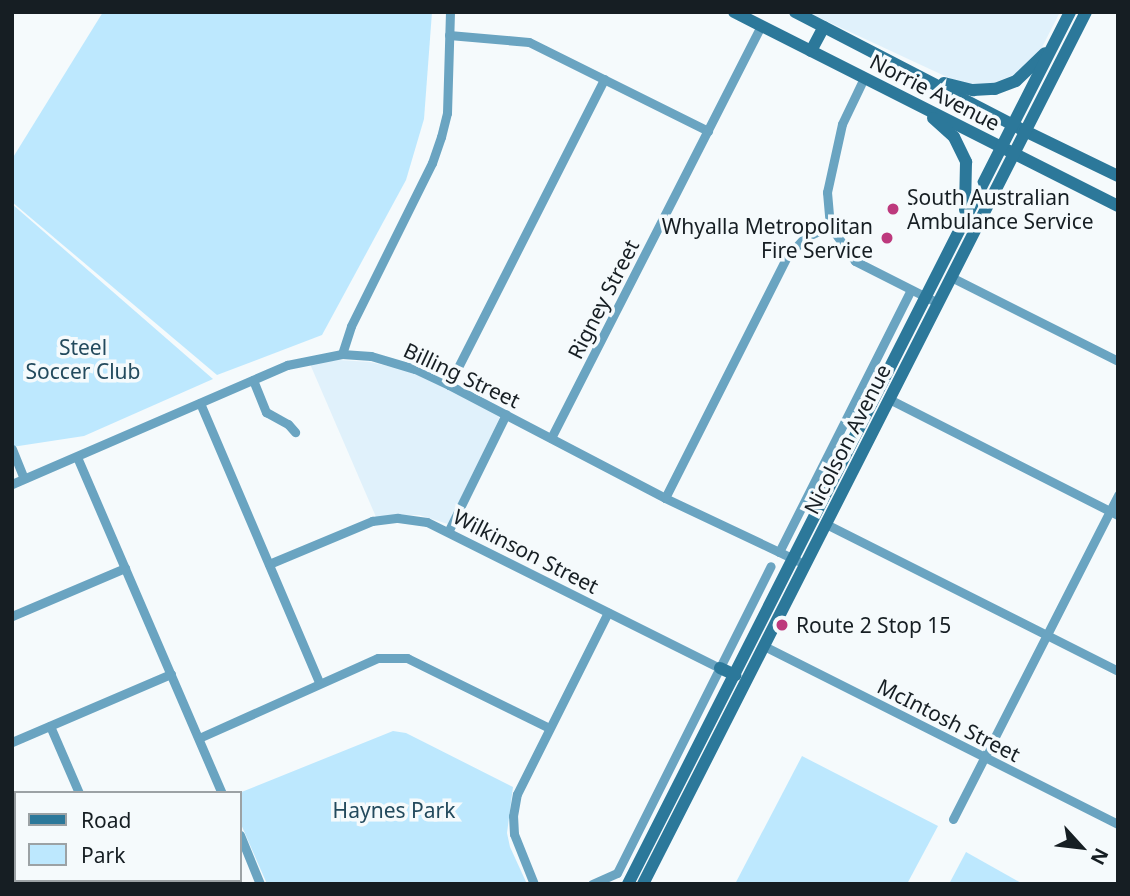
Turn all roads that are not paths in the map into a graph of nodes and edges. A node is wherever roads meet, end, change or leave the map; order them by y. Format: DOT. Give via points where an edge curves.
graph roads {
  1 [pos="450,12"];
  2 [pos="734,12"];
  3 [pos="795,12"];
  4 [pos="1070,12"];
  5 [pos="1086,12"];
  6 [pos="761,26"];
  7 [pos="824,27"];
  8 [pos="449,35"];
  9 [pos="1054,43"];
  10 [pos="811,51"];
  11 [pos="918,75"];
  12 [pos="864,78"];
  13 [pos="604,79"];
  14 [pos="909,101"];
  15 [pos="1019,128"];
  16 [pos="708,131"];
  17 [pos="1002,147"];
  18 [pos="1014,153"];
  19 [pos="1118,176"];
  20 [pos="1118,206"];
  21 [pos="830,226"];
  22 [pos="961,227"];
  23 [pos="951,277"];
  24 [pos="911,290"];
  25 [pos="925,297"];
  26 [pos="938,303"];
  27 [pos="342,354"];
  28 [pos="1118,361"];
  29 [pos="253,380"];
  30 [pos="449,385"];
  31 [pos="889,399"];
  32 [pos="200,403"];
  33 [pos="506,414"];
  34 [pos="295,432"];
  35 [pos="551,438"];
  36 [pos="12,449"];
  37 [pos="77,457"];
  38 [pos="24,478"];
  39 [pos="12,484"];
  40 [pos="1118,495"];
  41 [pos="666,498"];
  42 [pos="1114,513"];
  43 [pos="825,524"];
  44 [pos="449,530"];
  45 [pos="779,552"];
  46 [pos="799,562"];
  47 [pos="269,564"];
  48 [pos="771,566"];
  49 [pos="125,568"];
  50 [pos="608,612"];
  51 [pos="12,616"];
  52 [pos="1047,635"];
  53 [pos="764,646"];
  54 [pos="720,668"];
  55 [pos="1118,671"];
  56 [pos="171,674"];
  57 [pos="734,675"];
  58 [pos="319,682"];
  59 [pos="50,726"];
  60 [pos="549,728"];
  61 [pos="199,738"];
  62 [pos="12,742"];
  63 [pos="704,749"];
  64 [pos="984,757"];
  65 [pos="78,791"];
  66 [pos="221,791"];
  67 [pos="953,819"];
  68 [pos="1118,824"];
  69 [pos="242,840"];
  70 [pos="636,869"];
  71 [pos="260,884"];
  72 [pos="534,884"];
  73 [pos="592,884"];
  74 [pos="619,884"];
  75 [pos="628,884"];
  76 [pos="643,884"];
  1 -- 8 [label="street"];
  2 -- 6 [label="main road, Norrie Avenue"];
  3 -- 7 [label="main road, Norrie Avenue"];
  4 -- 9 [label="main road, Nicolson Avenue"];
  5 -- 15 [label="main road, Nicolson Avenue"];
  6 -- 10 [label="main road, Norrie Avenue"];
  6 -- 16 [label="street, Rigney Street"];
  7 -- 10 [label="main road"];
  7 -- 11 [label="main road, Norrie Avenue"];
  8 -- 13 [label="street" via="529,42"];
  8 -- 27 [label="street" via="447,113 441,138"];
  9 -- 11 [label="main road" via="1016,80 995,89 973,90"];
  9 -- 15 [label="main road, Nicolson Avenue"];
  10 -- 12 [label="main road, Norrie Avenue"];
  11 -- 15 [label="main road, Norrie Avenue"];
  12 -- 14 [label="main road, Norrie Avenue"];
  12 -- 21 [label="street" via="842,124 827,192"];
  13 -- 16 [label="street"];
  13 -- 30 [label="street"];
  14 -- 17 [label="main road, Norrie Avenue"];
  14 -- 22 [label="main road" via="954,138 966,162 967,202"];
  15 -- 17 [label="main road, Nicolson Avenue"];
  15 -- 18 [label="main road, Nicolson Avenue"];
  15 -- 19 [label="main road, Norrie Avenue"];
  16 -- 35 [label="street, Rigney Street"];
  17 -- 18 [label="main road, Norrie Avenue"];
  17 -- 22 [label="main road, Nicolson Avenue"];
  18 -- 20 [label="main road, Norrie Avenue"];
  18 -- 23 [label="main road, Nicolson Avenue"];
  21 -- 24 [label="street" via="855,261"];
  21 -- 41 [label="street" via="804,238 787,257"];
  22 -- 25 [label="main road, Nicolson Avenue"];
  23 -- 26 [label="main road, Nicolson Avenue"];
  23 -- 28 [label="street"];
  24 -- 25 [label="street"];
  24 -- 45 [label="street, Nicolson Avenue"];
  25 -- 26 [label="street"];
  25 -- 46 [label="main road, Nicolson Avenue"];
  26 -- 31 [label="main road, Nicolson Avenue"];
  27 -- 29 [label="street, Billing Street" via="287,365"];
  27 -- 30 [label="street, Billing Street" via="388,360"];
  29 -- 32 [label="street, Billing Street"];
  29 -- 34 [label="street" via="266,412"];
  30 -- 33 [label="street, Billing Street"];
  31 -- 42 [label="street"];
  31 -- 43 [label="main road, Nicolson Avenue"];
  32 -- 37 [label="street, Billing Street"];
  32 -- 47 [label="street"];
  33 -- 35 [label="street, Billing Street"];
  33 -- 44 [label="street"];
  35 -- 41 [label="street, Billing Street"];
  36 -- 38 [label="street"];
  37 -- 38 [label="street, Billing Street"];
  37 -- 49 [label="street"];
  38 -- 39 [label="street, Billing Street"];
  40 -- 42 [label="street"];
  41 -- 45 [label="street, Billing Street"];
  42 -- 52 [label="street"];
  43 -- 46 [label="main road, Nicolson Avenue"];
  43 -- 52 [label="street"];
  44 -- 47 [label="street, Wilkinson Street" via="398,518 372,521"];
  44 -- 50 [label="street, Wilkinson Street"];
  45 -- 46 [label="street, Billing Street"];
  46 -- 53 [label="main road, Nicolson Avenue"];
  46 -- 57 [label="main road, Nicolson Avenue"];
  47 -- 58 [label="street"];
  48 -- 54 [label="street"];
  49 -- 51 [label="street"];
  49 -- 56 [label="street"];
  50 -- 54 [label="street, Wilkinson Street"];
  50 -- 60 [label="street"];
  52 -- 55 [label="street"];
  52 -- 64 [label="street"];
  53 -- 63 [label="main road, Nicolson Avenue"];
  53 -- 64 [label="street, McIntosh Street"];
  54 -- 57 [label="main road"];
  54 -- 73 [label="street" via="617,873"];
  56 -- 59 [label="street"];
  56 -- 61 [label="street"];
  57 -- 63 [label="main road, Nicolson Avenue"];
  58 -- 60 [label="street" via="378,658 407,658"];
  58 -- 61 [label="street"];
  59 -- 62 [label="street"];
  59 -- 65 [label="street"];
  60 -- 72 [label="street" via="523,778 513,816 514,834"];
  61 -- 66 [label="street"];
  63 -- 70 [label="main road, Nicolson Avenue"];
  63 -- 76 [label="main road, Nicolson Avenue"];
  64 -- 67 [label="street"];
  64 -- 68 [label="street, McIntosh Street"];
  69 -- 71 [label="street"];
  70 -- 74 [label="main road"];
  70 -- 75 [label="main road, Nicolson Avenue"];
}
